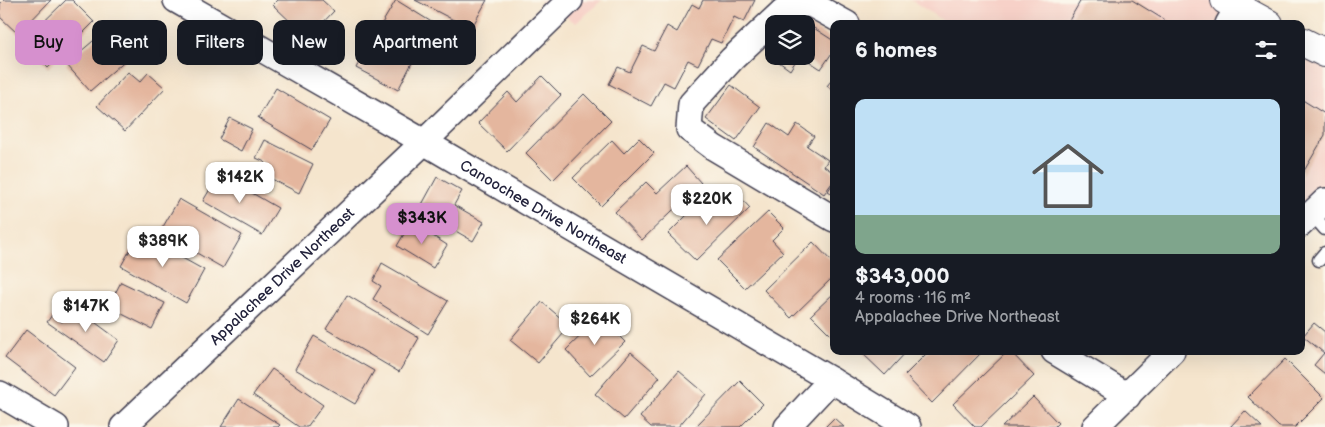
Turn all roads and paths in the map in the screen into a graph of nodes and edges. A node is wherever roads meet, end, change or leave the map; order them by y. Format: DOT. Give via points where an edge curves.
graph roads {
  1 [pos="176,0"];
  2 [pos="570,0"];
  3 [pos="1233,8"];
  4 [pos="839,20"];
  5 [pos="1260,20"];
  6 [pos="1305,43"];
  7 [pos="1325,53"];
  8 [pos="424,142"];
  9 [pos="830,217"];
  10 [pos="1061,355"];
  11 [pos="1168,355"];
  12 [pos="831,380"];
  13 [pos="0,394"];
  14 [pos="1128,396"];
  15 [pos="56,427"];
  16 [pos="123,427"];
  17 [pos="787,427"];
  18 [pos="908,427"];
  19 [pos="1095,427"];
  1 -- 8 [label="street, Canoochee Drive Northeast"];
  2 -- 8 [label="street, Appalachee Drive Northeast"];
  3 -- 5 [label="street"];
  4 -- 9 [label="street" via="809,4 783,11 691,104 689,129 713,147"];
  6 -- 7 [label="street"];
  8 -- 12 [label="street, Canoochee Drive Northeast"];
  8 -- 16 [label="street, Appalachee Drive Northeast"];
  10 -- 14 [label="street"];
  11 -- 14 [label="street"];
  12 -- 17 [label="street"];
  12 -- 18 [label="street, Canoochee Drive Northeast"];
  13 -- 15 [label="street"];
  14 -- 19 [label="street"];
}
